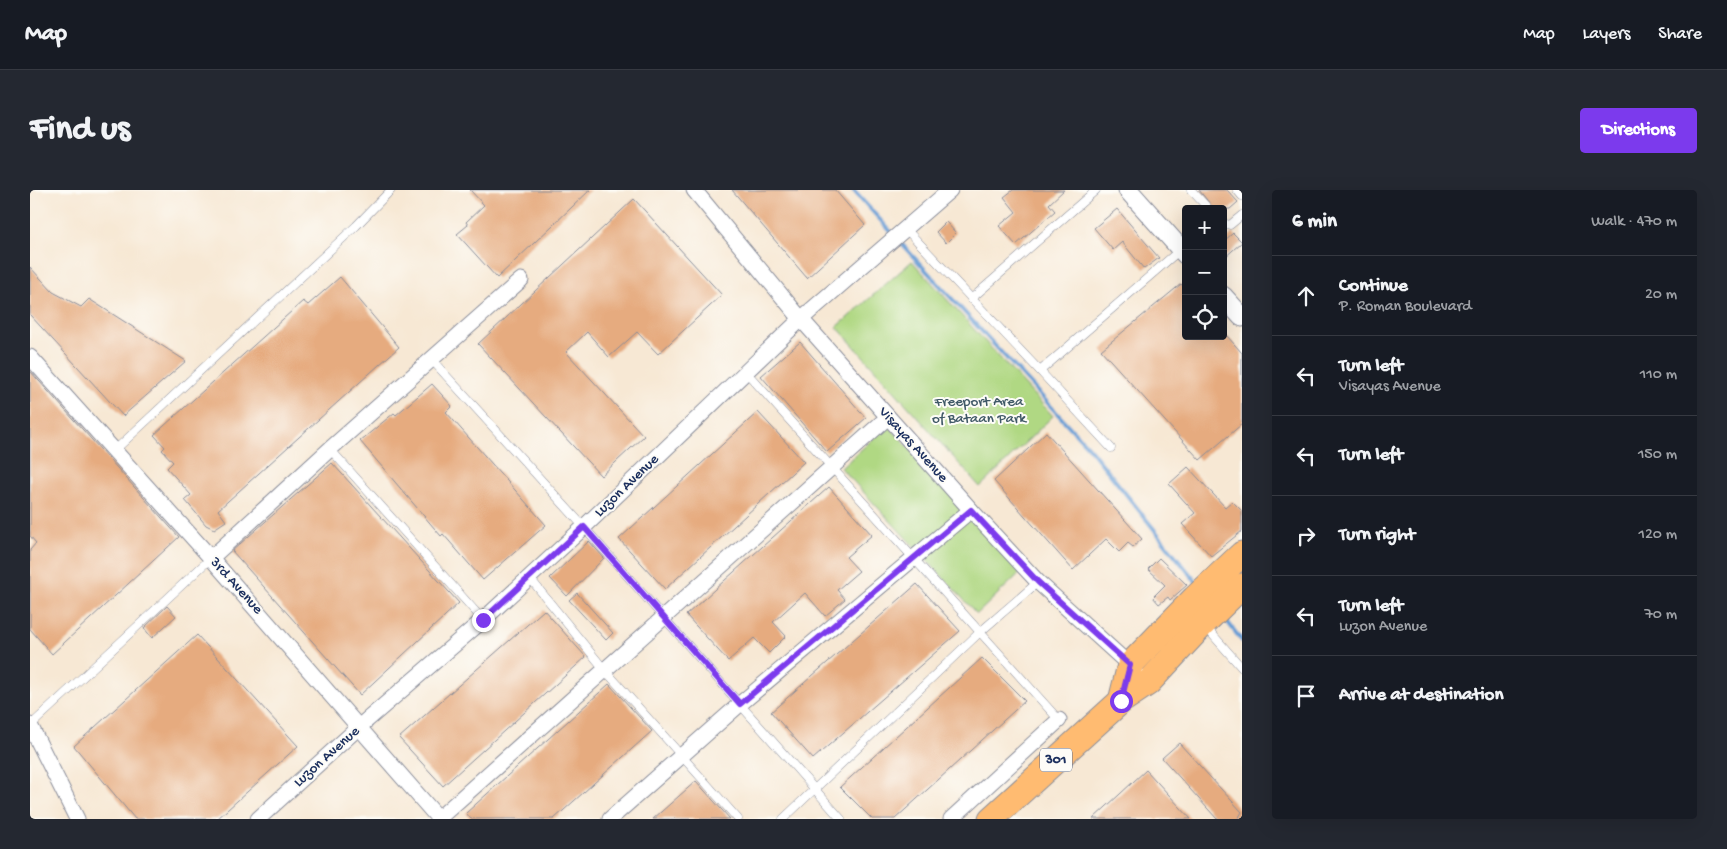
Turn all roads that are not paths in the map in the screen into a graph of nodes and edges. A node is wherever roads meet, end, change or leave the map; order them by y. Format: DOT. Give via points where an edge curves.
graph roads {
  1 [pos="391,190"];
  2 [pos="694,190"];
  3 [pos="950,190"];
  4 [pos="1096,190"];
  5 [pos="1128,190"];
  6 [pos="1191,190"];
  7 [pos="1237,190"];
  8 [pos="1242,196"];
  9 [pos="1205,205"];
  10 [pos="1242,215"];
  11 [pos="1227,224"];
  12 [pos="902,230"];
  13 [pos="1182,251"];
  14 [pos="1182,253"];
  15 [pos="520,280"];
  16 [pos="971,299"];
  17 [pos="1227,300"];
  18 [pos="1242,317"];
  19 [pos="801,319"];
  20 [pos="30,357"];
  21 [pos="432,360"];
  22 [pos="1040,371"];
  23 [pos="747,373"];
  24 [pos="888,417"];
  25 [pos="330,448"];
  26 [pos="1111,448"];
  27 [pos="114,452"];
  28 [pos="830,468"];
  29 [pos="971,510"];
  30 [pos="584,527"];
  31 [pos="211,558"];
  32 [pos="913,559"];
  33 [pos="529,577"];
  34 [pos="1234,577"];
  35 [pos="1038,582"];
  36 [pos="662,618"];
  37 [pos="483,620"];
  38 [pos="1207,620"];
  39 [pos="979,633"];
  40 [pos="1130,665"];
  41 [pos="1242,668"];
  42 [pos="604,669"];
  43 [pos="1148,683"];
  44 [pos="1121,701"];
  45 [pos="740,704"];
  46 [pos="1059,720"];
  47 [pos="30,726"];
  48 [pos="360,726"];
  49 [pos="681,757"];
  50 [pos="815,790"];
  51 [pos="264,817"];
  52 [pos="439,818"];
  53 [pos="77,819"];
  54 [pos="610,819"];
  55 [pos="738,819"];
  56 [pos="783,819"];
  57 [pos="841,819"];
  58 [pos="951,819"];
  59 [pos="991,819"];
  1 -- 27 [label="lane"];
  2 -- 19 [label="street, Visayas Avenue"];
  3 -- 12 [label="street, Luzon Avenue"];
  4 -- 16 [label="lane"];
  5 -- 13 [label="street"];
  6 -- 9 [label="lane"];
  7 -- 8 [label="lane"];
  10 -- 11 [label="lane"];
  12 -- 16 [label="lane"];
  12 -- 19 [label="street, Luzon Avenue"];
  14 -- 22 [label="lane"];
  15 -- 21 [label="street"];
  16 -- 22 [label="lane"];
  17 -- 18 [label="street"];
  19 -- 23 [label="street, Luzon Avenue"];
  19 -- 24 [label="street, Visayas Avenue"];
  20 -- 27 [label="street, 3rd Avenue"];
  21 -- 25 [label="street"];
  21 -- 30 [label="lane"];
  22 -- 26 [label="lane"];
  23 -- 28 [label="lane"];
  23 -- 30 [label="street, Luzon Avenue"];
  24 -- 28 [label="street"];
  24 -- 29 [label="street, Visayas Avenue"];
  25 -- 31 [label="street"];
  25 -- 37 [label="lane"];
  27 -- 31 [label="street, 3rd Avenue"];
  28 -- 32 [label="lane"];
  28 -- 36 [label="street"];
  29 -- 32 [label="street"];
  29 -- 35 [label="street, Visayas Avenue"];
  30 -- 33 [label="street, Luzon Avenue"];
  30 -- 36 [label="lane"];
  31 -- 47 [label="lane"];
  31 -- 48 [label="street, 3rd Avenue"];
  32 -- 39 [label="lane"];
  32 -- 45 [label="street"];
  33 -- 37 [label="street, Luzon Avenue"];
  33 -- 42 [label="lane"];
  34 -- 38 [label="main road, 301"];
  34 -- 40 [label="main road, 301" via="1195,598"];
  35 -- 39 [label="lane"];
  35 -- 40 [label="street, Visayas Avenue"];
  36 -- 42 [label="street"];
  36 -- 45 [label="lane"];
  37 -- 48 [label="street, Luzon Avenue"];
  38 -- 41 [label="lane"];
  38 -- 43 [label="main road, 301"];
  39 -- 46 [label="lane"];
  39 -- 50 [label="lane"];
  40 -- 43 [label="street, Visayas Avenue"];
  40 -- 44 [label="main road"];
  42 -- 49 [label="lane"];
  42 -- 52 [label="street"];
  43 -- 44 [label="main road, 301"];
  44 -- 59 [label="main road, 301"];
  45 -- 49 [label="street"];
  45 -- 50 [label="lane"];
  46 -- 58 [label="street"];
  47 -- 53 [label="street"];
  48 -- 51 [label="street, Luzon Avenue"];
  48 -- 52 [label="street, 3rd Avenue"];
  49 -- 54 [label="street"];
  49 -- 55 [label="lane"];
  50 -- 56 [label="lane"];
  50 -- 57 [label="lane"];
}
